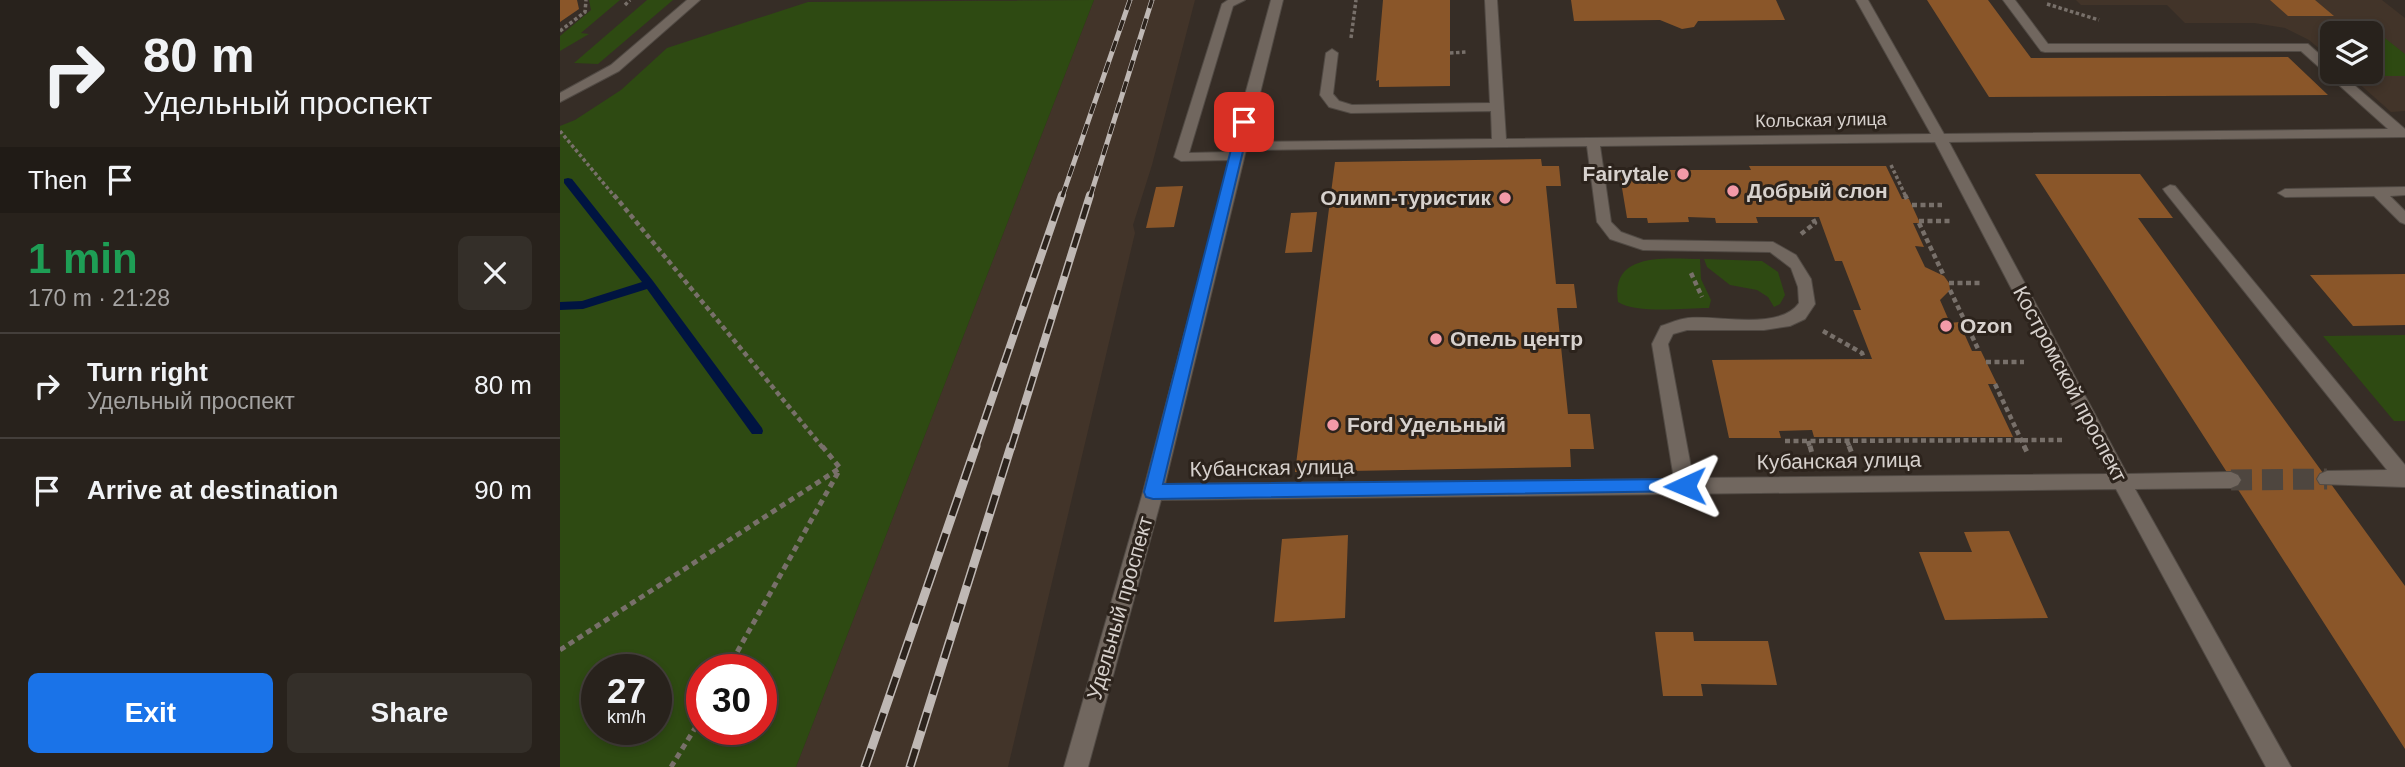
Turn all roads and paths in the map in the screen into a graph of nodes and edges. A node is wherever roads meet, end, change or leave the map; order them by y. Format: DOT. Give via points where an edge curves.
graph roads {
  1 [pos="586,0"];
  2 [pos="630,0"];
  3 [pos="694,0"];
  4 [pos="1239,0"];
  5 [pos="1276,0"];
  6 [pos="1356,0"];
  7 [pos="1491,0"];
  8 [pos="1862,0"];
  9 [pos="2009,0"];
  10 [pos="2045,4"];
  11 [pos="625,5"];
  12 [pos="2082,15"];
  13 [pos="560,31"];
  14 [pos="1350,51"];
  15 [pos="1332,52"];
  16 [pos="1470,52"];
  17 [pos="1450,53"];
  18 [pos="560,98"];
  19 [pos="1497,107"];
  20 [pos="560,131"];
  21 [pos="2403,133"];
  22 [pos="1940,138"];
  23 [pos="1879,139"];
  24 [pos="1593,142"];
  25 [pos="1499,144"];
  26 [pos="1236,151"];
  27 [pos="2171,189"];
  28 [pos="2377,191"];
  29 [pos="2405,191"];
  30 [pos="2285,193"];
  31 [pos="1907,199"];
  32 [pos="1912,205"];
  33 [pos="1953,205"];
  34 [pos="1812,217"];
  35 [pos="2405,219"];
  36 [pos="1961,221"];
  37 [pos="1793,240"];
  38 [pos="1695,245"];
  39 [pos="1944,276"];
  40 [pos="1949,283"];
  41 [pos="1993,283"];
  42 [pos="1950,290"];
  43 [pos="1830,323"];
  44 [pos="1705,324"];
  45 [pos="1822,330"];
  46 [pos="1970,332"];
  47 [pos="2019,332"];
  48 [pos="1817,335"];
  49 [pos="1979,351"];
  50 [pos="1864,359"];
  51 [pos="1986,362"];
  52 [pos="2035,362"];
  53 [pos="1995,384"];
  54 [pos="2021,440"];
  55 [pos="2076,440"];
  56 [pos="1785,441"];
  57 [pos="2032,461"];
  58 [pos="840,468"];
  59 [pos="2404,478"];
  60 [pos="2327,479"];
  61 [pos="2231,480"];
  62 [pos="2121,481"];
  63 [pos="1685,486"];
  64 [pos="1153,492"];
  65 [pos="560,650"];
  66 [pos="736,654"];
  67 [pos="686,743"];
  68 [pos="671,767"];
  69 [pos="1076,767"];
  70 [pos="2279,767"];
  1 -- 13 [label="path" via="585,12"];
  2 -- 11 [label="path"];
  3 -- 18 [label="street" via="615,68"];
  4 -- 26 [label="street, Кольская улица" via="1228,4 1181,157"];
  5 -- 26 [label="street, Удельный проспект"];
  6 -- 14 [label="path"];
  7 -- 19 [label="street"];
  8 -- 22 [label="street, Костромской проспект"];
  9 -- 21 [label="street" via="2045,48 2304,47"];
  10 -- 12 [label="path"];
  15 -- 19 [label="street" via="1326,95 1334,104 1351,109"];
  16 -- 17 [label="path"];
  19 -- 25 [label="street"];
  20 -- 58 [label="path"];
  21 -- 22 [label="street, Кольская улица"];
  22 -- 23 [label="street, Кольская улица"];
  22 -- 62 [label="street, Костромской проспект"];
  23 -- 24 [label="street, Кольская улица"];
  23 -- 31 [label="path"];
  24 -- 25 [label="street, Кольская улица"];
  24 -- 38 [label="street" via="1609,232 1643,245"];
  25 -- 26 [label="street, Кольская улица"];
  26 -- 64 [label="street, Удельный проспект"];
  27 -- 59 [label="street"];
  28 -- 29 [label="street"];
  28 -- 30 [label="street"];
  28 -- 35 [label="street"];
  32 -- 33 [label="path"];
  34 -- 37 [label="path" via="1815,223"];
  36 -- 39 [label="path" via="1919,222"];
  38 -- 44 [label="path" via="1690,268 1703,298"];
  38 -- 44 [label="street" via="1773,247 1798,265 1810,298 1807,309 1796,319 1781,324"];
  40 -- 41 [label="path"];
  42 -- 46 [label="path"];
  43 -- 45 [label="path"];
  44 -- 63 [label="street" via="1667,330 1660,344"];
  45 -- 48 [label="path"];
  45 -- 50 [label="path" via="1862,353"];
  46 -- 47 [label="path"];
  46 -- 49 [label="path"];
  51 -- 52 [label="path"];
  53 -- 54 [label="path"];
  54 -- 55 [label="path"];
  54 -- 56 [label="path"];
  54 -- 57 [label="path"];
  58 -- 65 [label="path"];
  58 -- 66 [label="path"];
  59 -- 60 [label="street"];
  61 -- 62 [label="street, Кубанская улица"];
  62 -- 63 [label="street, Кубанская улица"];
  62 -- 70 [label="street, Костромской проспект"];
  63 -- 64 [label="street, Кубанская улица"];
  64 -- 69 [label="street, Удельный проспект"];
  67 -- 68 [label="path"];
}
